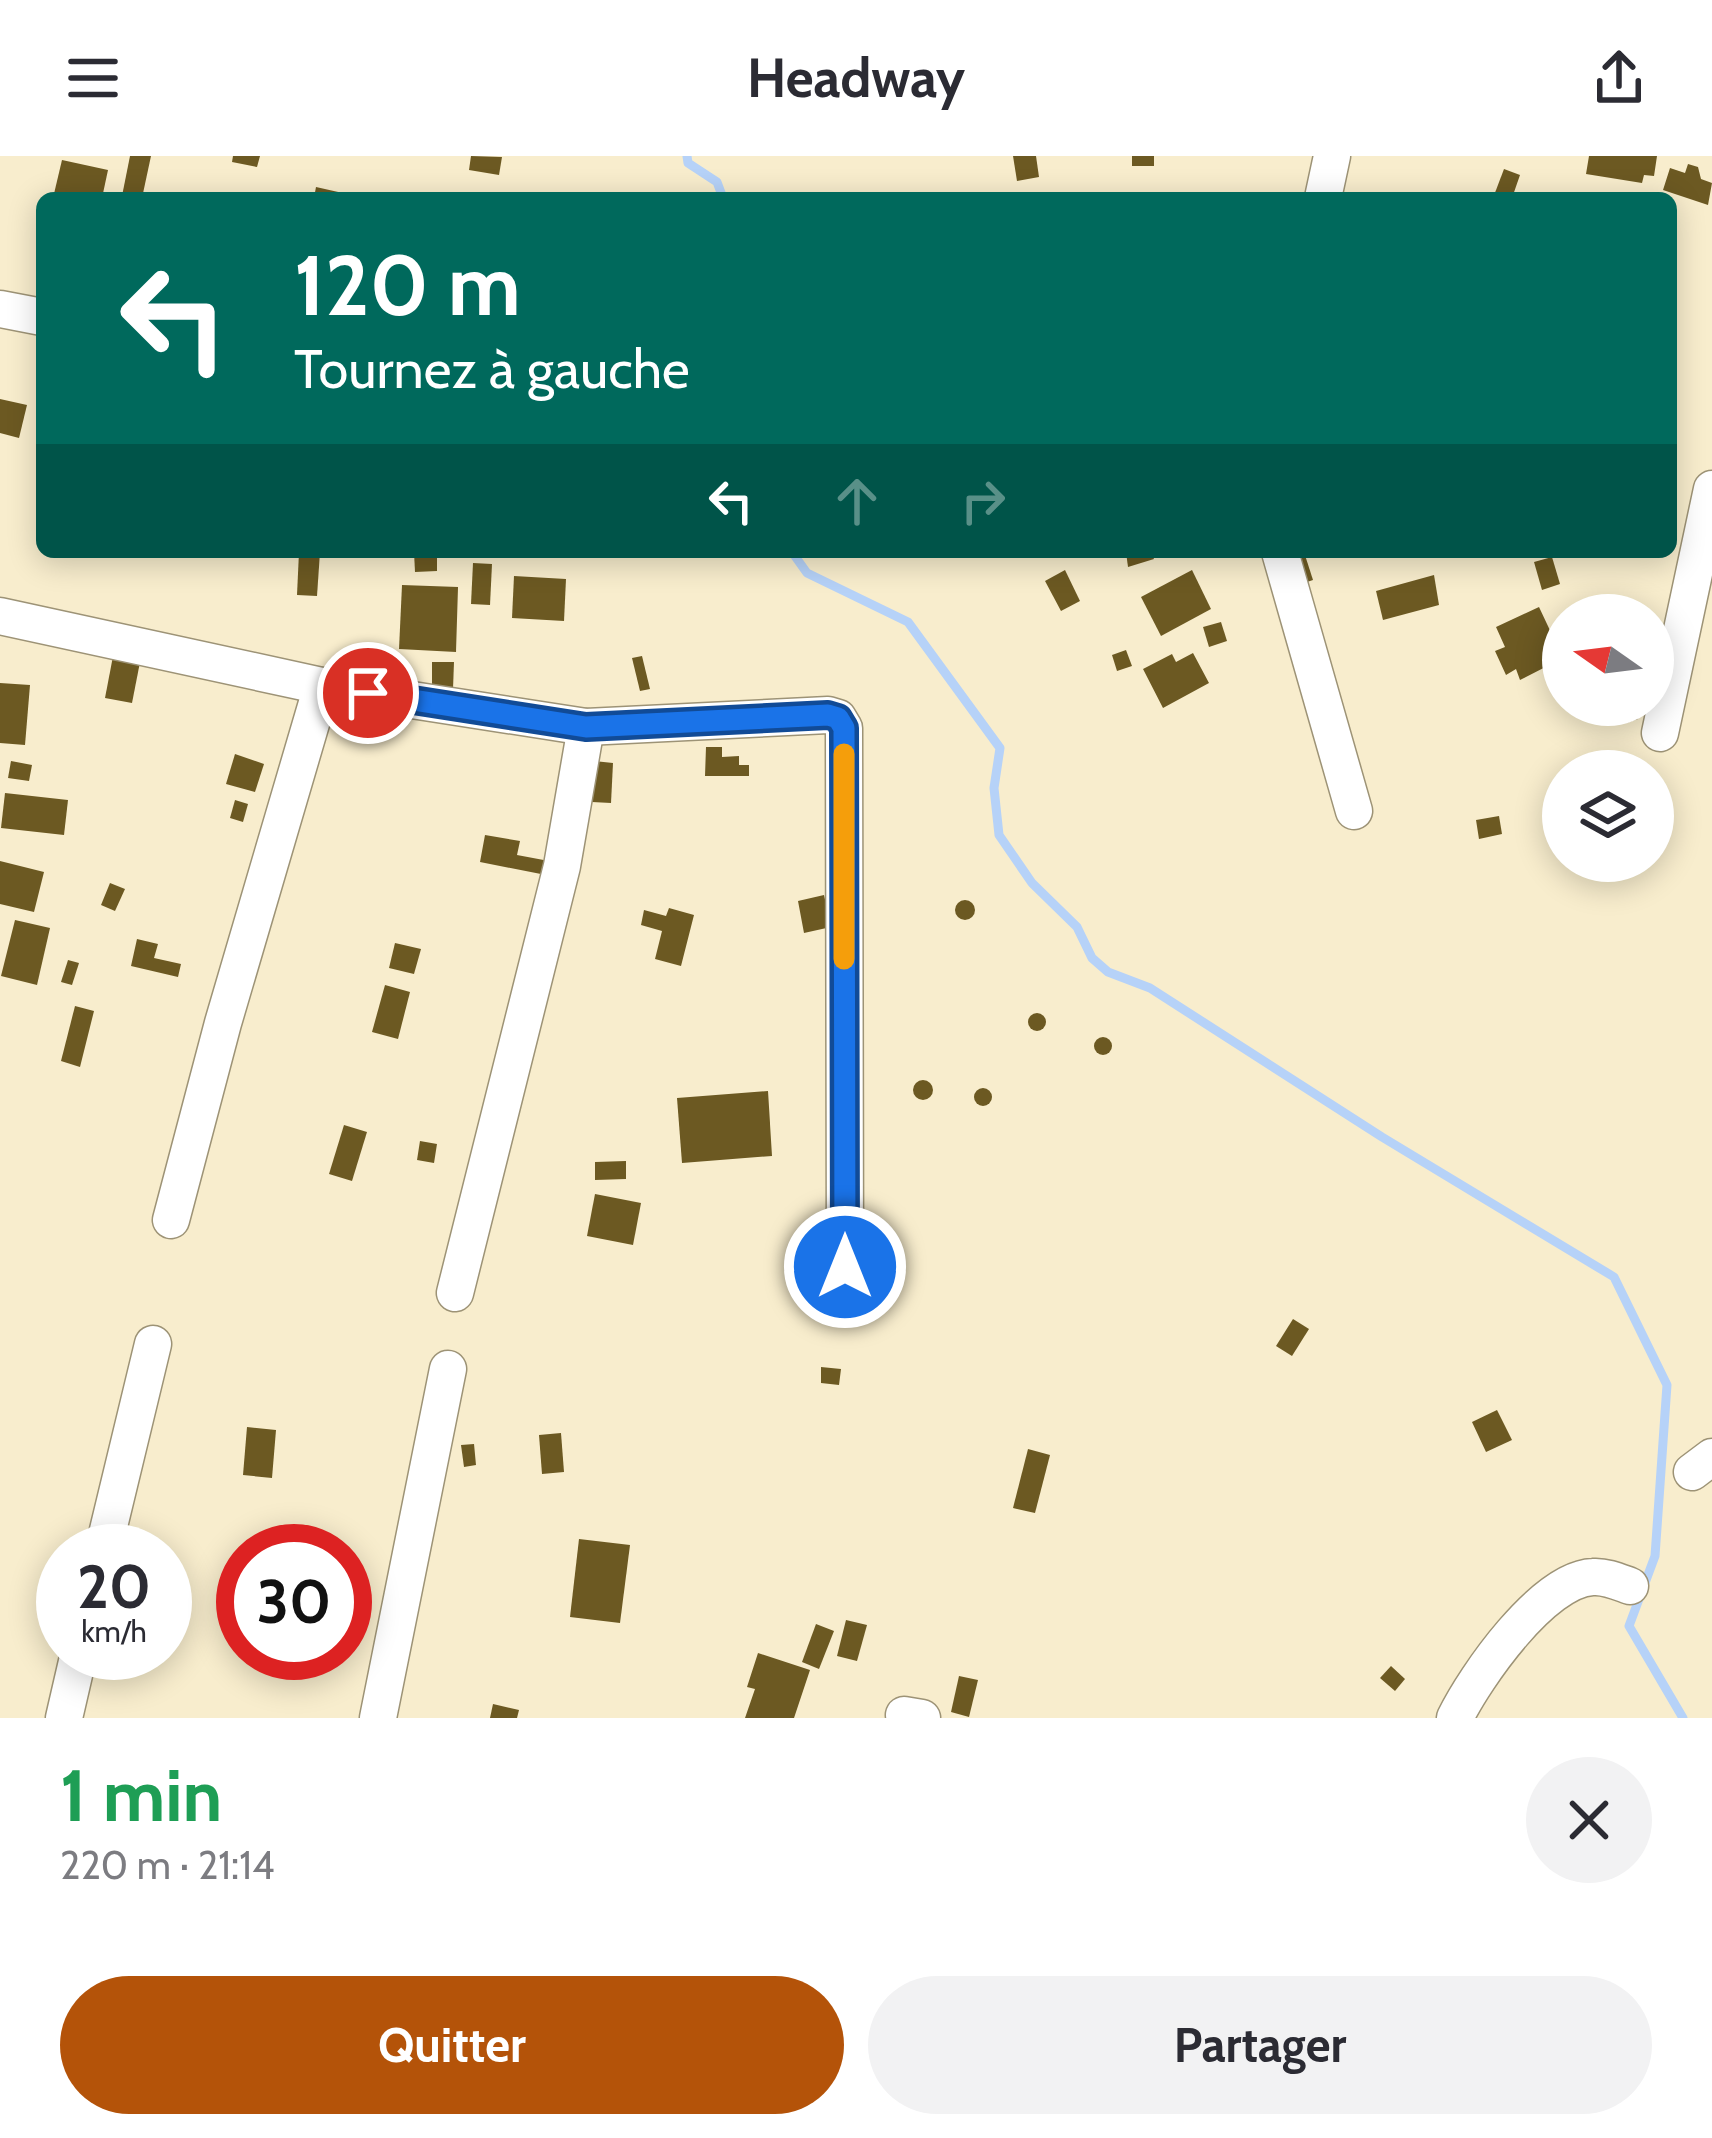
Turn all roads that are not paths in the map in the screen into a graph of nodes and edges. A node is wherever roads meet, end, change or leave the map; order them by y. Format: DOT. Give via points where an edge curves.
graph roads {
  1 [pos="1332,156"];
  2 [pos="1324,192"];
  3 [pos="0,309"];
  4 [pos="36,316"];
  5 [pos="1712,489"];
  6 [pos="1282,558"];
  7 [pos="0,616"];
  8 [pos="322,686"];
  9 [pos="586,727"];
  10 [pos="1660,733"];
  11 [pos="1354,812"];
  12 [pos="171,1220"];
  13 [pos="845,1267"];
  14 [pos="455,1293"];
  15 [pos="153,1344"];
  16 [pos="448,1369"];
  17 [pos="110,1524"];
  18 [pos="1630,1586"];
  19 [pos="73,1680"];
  20 [pos="64,1718"];
  21 [pos="378,1718"];
  22 [pos="1455,1718"];
  1 -- 2 [label="street"];
  3 -- 4 [label="street"];
  5 -- 10 [label="street"];
  6 -- 11 [label="street"];
  7 -- 8 [label="street"];
  8 -- 9 [label="street"];
  8 -- 12 [label="street"];
  9 -- 13 [label="street" via="828,715 844,728"];
  9 -- 14 [label="street" via="562,866"];
  15 -- 17 [label="street"];
  16 -- 21 [label="street"];
  18 -- 22 [label="street" via="1592,1576 1548,1600 1502,1644"];
  19 -- 20 [label="street"];
}
